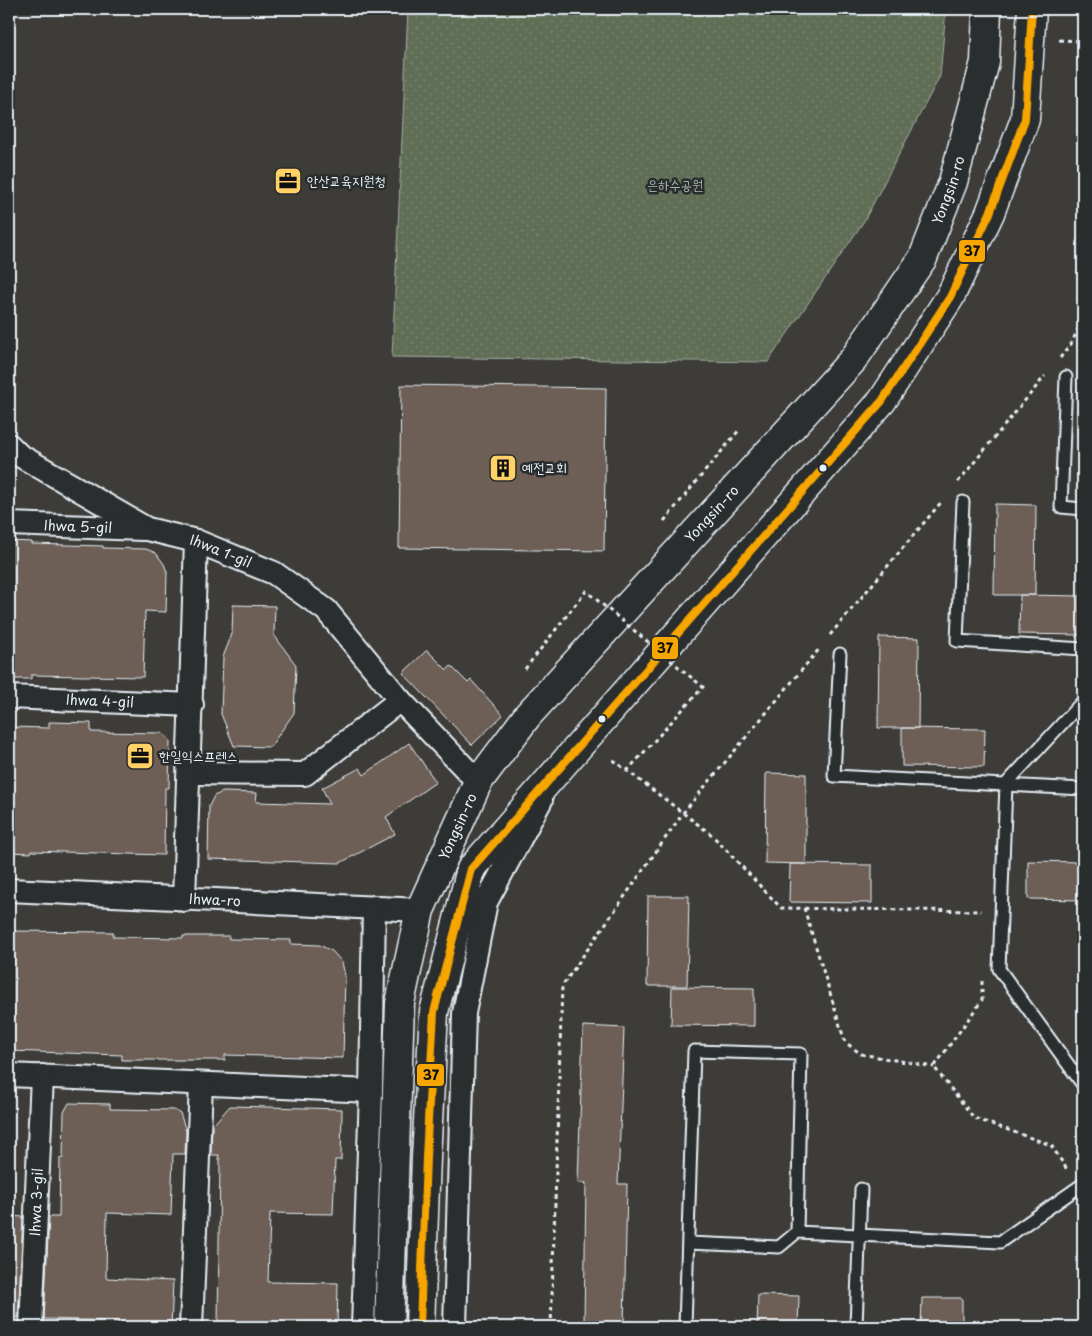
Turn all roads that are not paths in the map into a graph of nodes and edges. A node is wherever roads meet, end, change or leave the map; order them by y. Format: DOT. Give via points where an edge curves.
graph roads {
  1 [pos="987,9"];
  2 [pos="1032,9"];
  3 [pos="1066,377"];
  4 [pos="9,445"];
  5 [pos="963,502"];
  6 [pos="1083,509"];
  7 [pos="9,524"];
  8 [pos="147,529"];
  9 [pos="196,541"];
  10 [pos="1083,649"];
  11 [pos="840,654"];
  12 [pos="9,697"];
  13 [pos="400,700"];
  14 [pos="1083,701"];
  15 [pos="192,705"];
  16 [pos="558,769"];
  17 [pos="189,772"];
  18 [pos="478,782"];
  19 [pos="1006,784"];
  20 [pos="1083,789"];
  21 [pos="9,890"];
  22 [pos="184,900"];
  23 [pos="374,907"];
  24 [pos="420,910"];
  25 [pos="9,1075"];
  26 [pos="42,1076"];
  27 [pos="202,1084"];
  28 [pos="1083,1085"];
  29 [pos="370,1091"];
  30 [pos="1083,1184"];
  31 [pos="861,1189"];
  32 [pos="797,1232"];
  33 [pos="860,1235"];
  34 [pos="688,1243"];
  35 [pos="31,1327"];
  36 [pos="191,1327"];
  37 [pos="362,1327"];
  38 [pos="389,1327"];
  39 [pos="420,1327"];
  40 [pos="455,1327"];
  41 [pos="685,1327"];
  42 [pos="856,1327"];
  1 -- 18 [label="main road, Yongsin-ro" via="984,62 953,182 923,258 853,360 528,715"];
  2 -- 16 [label="main road, Yongsin-ro" via="1025,119 990,213 950,297 882,401"];
  3 -- 6 [label="lane" via="1061,507"];
  4 -- 8 [label="street, Ihwa 1-gil" via="19,455"];
  5 -- 10 [label="lane" via="957,641"];
  7 -- 8 [label="street, Ihwa 5-gil"];
  8 -- 9 [label="street, Ihwa 1-gil"];
  9 -- 13 [label="street, Ihwa 1-gil" via="274,573 326,610"];
  9 -- 15 [label="street"];
  11 -- 19 [label="lane" via="834,776"];
  12 -- 15 [label="street, Ihwa 4-gil"];
  13 -- 17 [label="street" via="305,774"];
  13 -- 18 [label="street, Ihwa 1-gil"];
  14 -- 19 [label="lane"];
  15 -- 17 [label="street"];
  16 -- 39 [label="main road, Yongsin-ro" via="471,869 434,1012"];
  16 -- 40 [label="street" via="486,902 464,1012"];
  17 -- 22 [label="street"];
  18 -- 24 [label="main road, Yongsin-ro"];
  19 -- 20 [label="lane"];
  19 -- 28 [label="lane" via="999,969"];
  21 -- 22 [label="street, Ihwa-ro"];
  22 -- 23 [label="street, Ihwa-ro"];
  23 -- 24 [label="street, Ihwa-ro"];
  23 -- 29 [label="street"];
  24 -- 38 [label="main road, Yongsin-ro" via="400,1003"];
  25 -- 26 [label="street"];
  26 -- 27 [label="street"];
  26 -- 35 [label="street, Ihwa 3-gil"];
  27 -- 29 [label="street"];
  27 -- 36 [label="street"];
  29 -- 37 [label="street"];
  30 -- 33 [label="lane" via="1000,1242"];
  31 -- 33 [label="lane"];
  32 -- 33 [label="lane"];
  32 -- 34 [label="lane" via="779,1247"];
  32 -- 34 [label="lane" via="801,1054 694,1051"];
  33 -- 42 [label="lane"];
  34 -- 41 [label="lane"];
}
